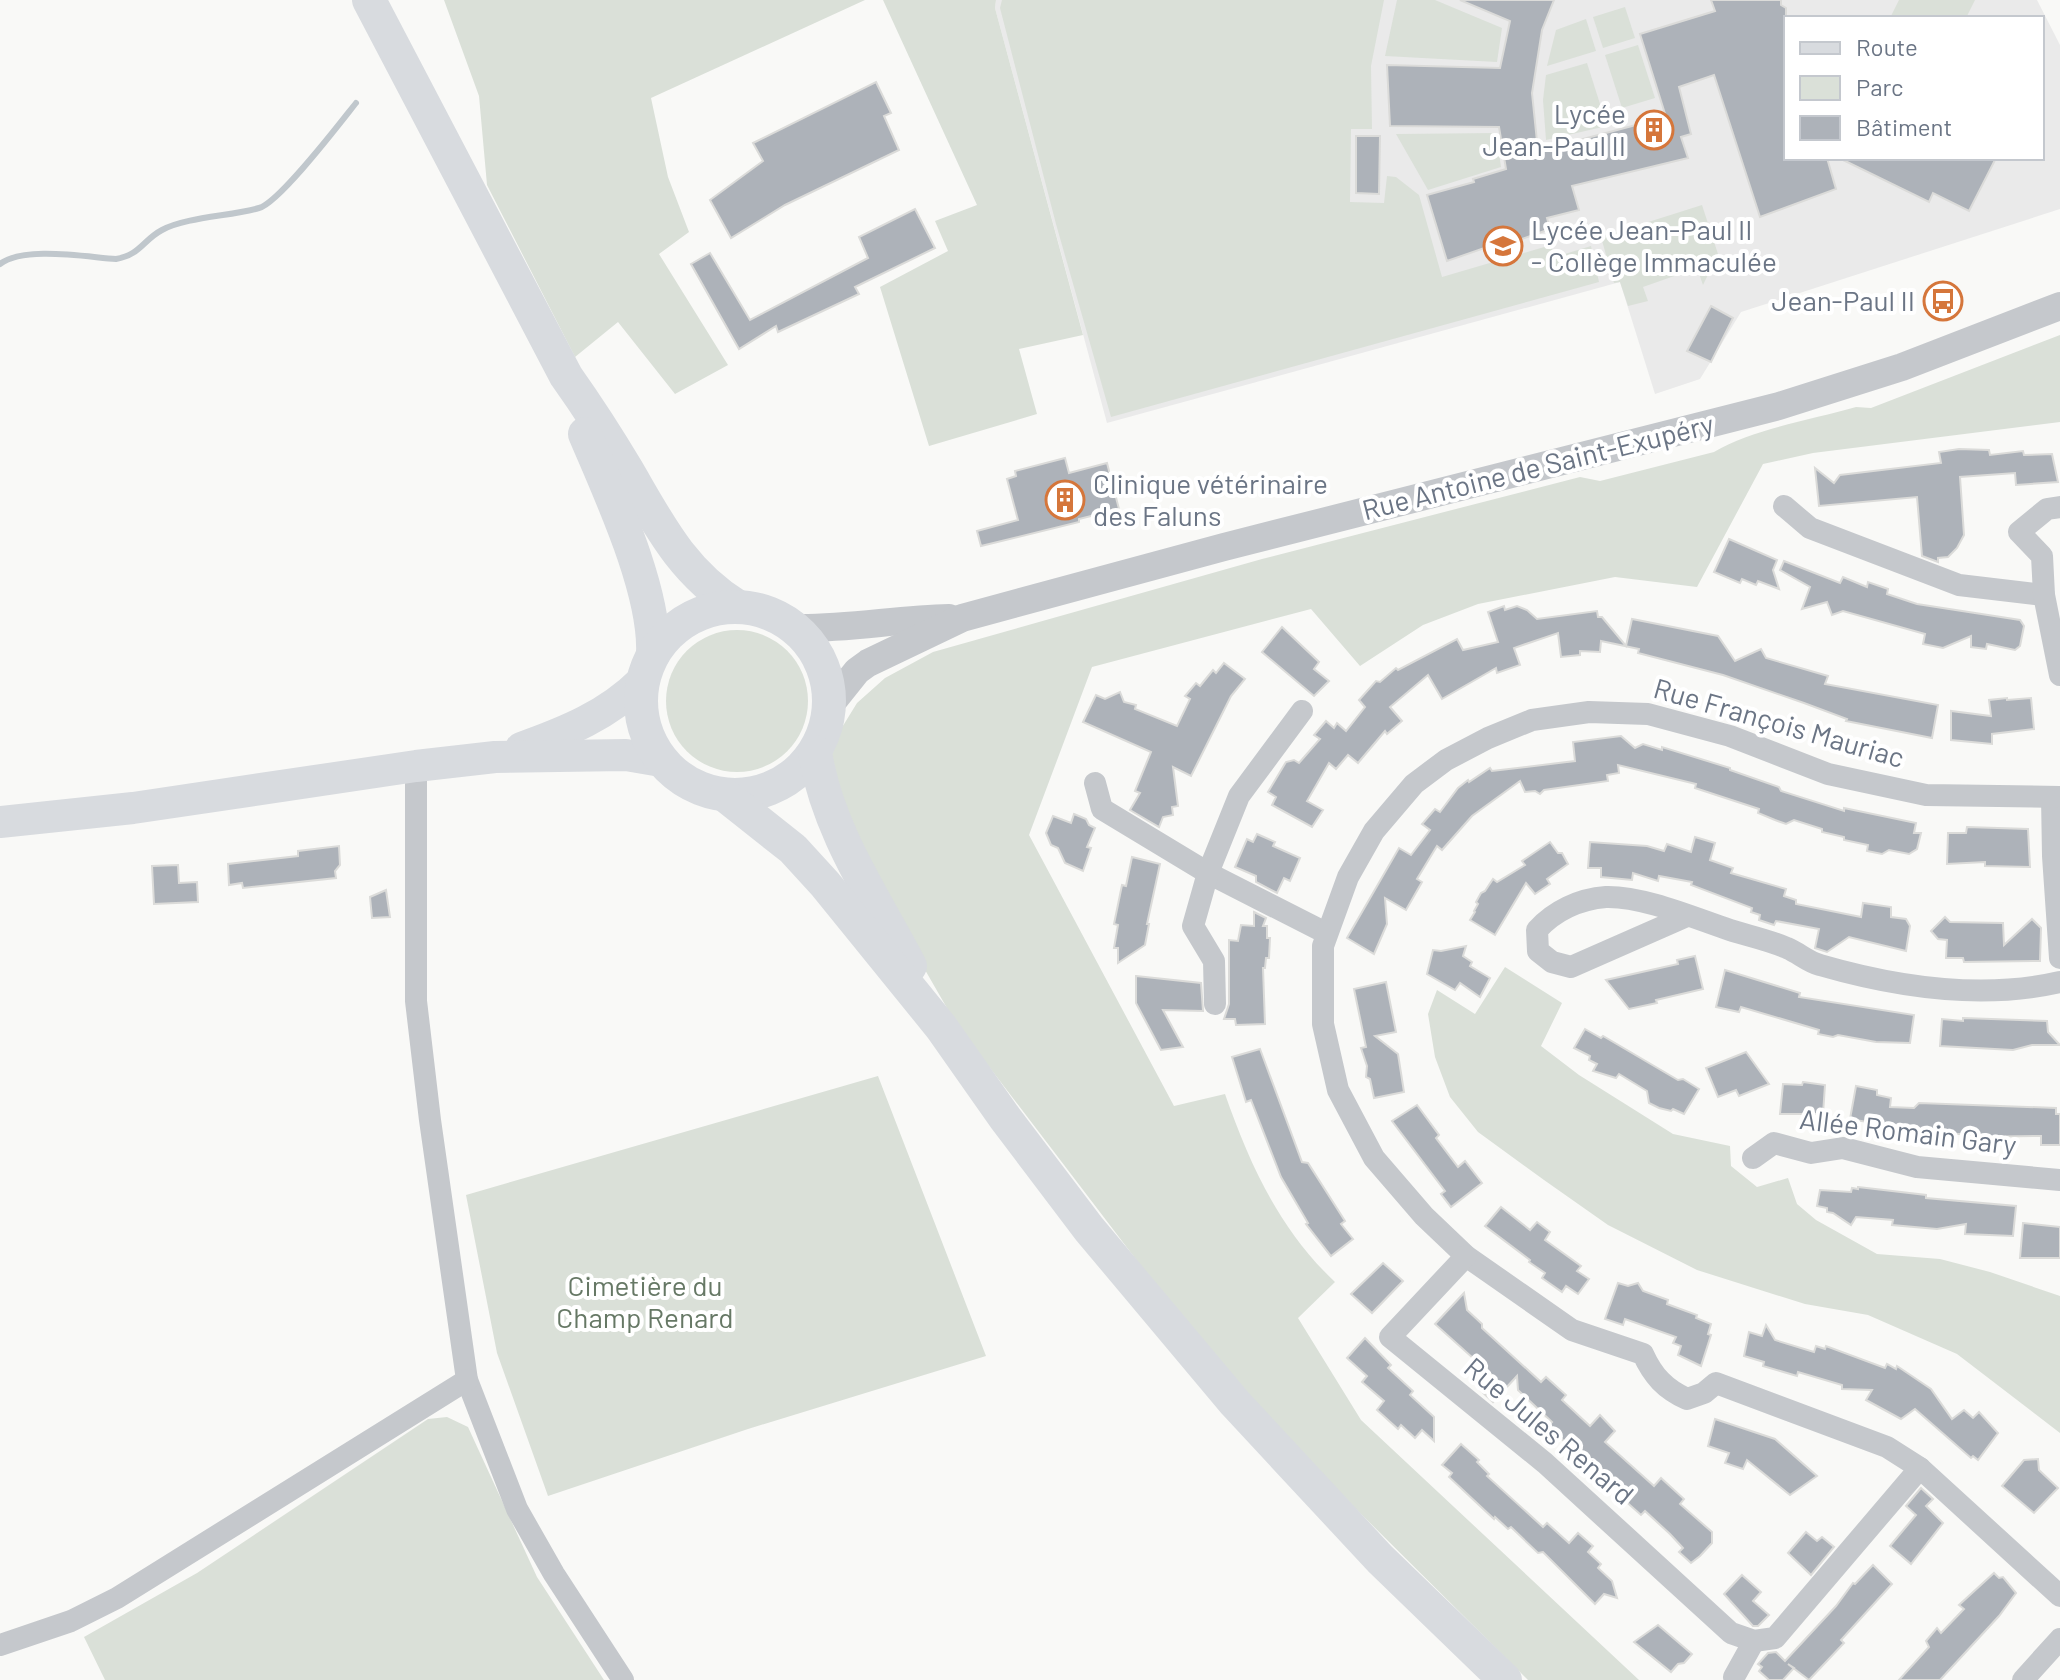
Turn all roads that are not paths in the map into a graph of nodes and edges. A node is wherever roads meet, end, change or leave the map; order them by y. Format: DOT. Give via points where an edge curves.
graph roads {
  1 [pos="369,0"];
  2 [pos="2060,306"];
  3 [pos="566,376"];
  4 [pos="1784,506"];
  5 [pos="2060,507"];
  6 [pos="2044,595"];
  7 [pos="738,607"];
  8 [pos="962,618"];
  9 [pos="795,628"];
  10 [pos="648,667"];
  11 [pos="2060,675"];
  12 [pos="829,706"];
  13 [pos="1302,711"];
  14 [pos="815,752"];
  15 [pos="495,757"];
  16 [pos="661,761"];
  17 [pos="416,766"];
  18 [pos="1095,783"];
  19 [pos="726,796"];
  20 [pos="2056,797"];
  21 [pos="0,822"];
  22 [pos="1208,873"];
  23 [pos="1687,916"];
  24 [pos="1326,933"];
  25 [pos="2060,958"];
  26 [pos="2060,982"];
  27 [pos="1215,1004"];
  28 [pos="941,1027"];
  29 [pos="1753,1158"];
  30 [pos="2060,1180"];
  31 [pos="1466,1256"];
  32 [pos="467,1380"];
  33 [pos="1920,1468"];
  34 [pos="2060,1596"];
  35 [pos="2060,1639"];
  36 [pos="1754,1641"];
  37 [pos="0,1645"];
  38 [pos="1734,1677"];
  39 [pos="623,1680"];
  40 [pos="1505,1680"];
  41 [pos="2023,1680"];
  1 -- 3 [label="main road"];
  2 -- 8 [label="street, Rue Antoine de Saint-Exupéry" via="1902,367 1779,406"];
  3 -- 7 [label="main road" via="681,559"];
  3 -- 10 [label="main road" via="641,580 654,635"];
  4 -- 6 [label="street" via="1810,528 1959,585"];
  5 -- 6 [label="street" via="2047,509 2019,532 2042,556"];
  6 -- 11 [label="street"];
  7 -- 9 [label="main road" via="758,610"];
  7 -- 10 [label="main road" via="704,612 675,628"];
  8 -- 9 [label="street, Rue Antoine de Saint-Exupéry"];
  8 -- 12 [label="street, Rue Antoine de Saint-Exupéry" via="868,663"];
  9 -- 12 [label="main road" via="821,663"];
  10 -- 15 [label="main road" via="602,714"];
  10 -- 16 [label="main road" via="640,702 650,743"];
  12 -- 14 [label="main road"];
  13 -- 22 [label="street" via="1239,796"];
  14 -- 19 [label="main road" via="786,781 768,790"];
  14 -- 28 [label="main road" via="833,818"];
  15 -- 16 [label="main road" via="626,755"];
  15 -- 17 [label="main road"];
  16 -- 19 [label="main road" via="691,785"];
  17 -- 21 [label="main road"];
  17 -- 32 [label="street" via="416,1001"];
  18 -- 22 [label="street" via="1102,809"];
  19 -- 28 [label="main road" via="793,849"];
  20 -- 24 [label="street, Rue François Mauriac" via="1926,795 1828,774 1730,736 1648,714 1589,712 1532,720 1446,760 1414,784 1374,831"];
  20 -- 25 [label="street" via="2053,856"];
  22 -- 24 [label="street"];
  22 -- 27 [label="street" via="1193,926 1214,961"];
  23 -- 23 [label="street" via="1607,897 1576,903 1549,916 1537,930 1538,951 1571,967"];
  23 -- 26 [label="street" via="1788,948 1816,965 1911,985 2029,989"];
  24 -- 31 [label="street, Rue François Mauriac" via="1323,1024 1338,1090 1374,1158"];
  28 -- 40 [label="main road" via="1047,1176 1195,1357 1328,1504"];
  29 -- 30 [label="street, Allée Romain Gary" via="1774,1143 1811,1153 1843,1148 1917,1167"];
  31 -- 33 [label="street, Rue François Mauriac" via="1572,1330 1643,1354 1669,1391 1687,1399 1716,1383 1887,1447"];
  31 -- 36 [label="street, Rue Jules Renard" via="1390,1337 1545,1463 1731,1633"];
  32 -- 37 [label="street" via="117,1598 71,1621"];
  32 -- 39 [label="street" via="517,1509"];
  33 -- 34 [label="street, Rue François Mauriac"];
  33 -- 36 [label="street" via="1775,1638"];
  35 -- 41 [label="street"];
  36 -- 38 [label="street"];
}
